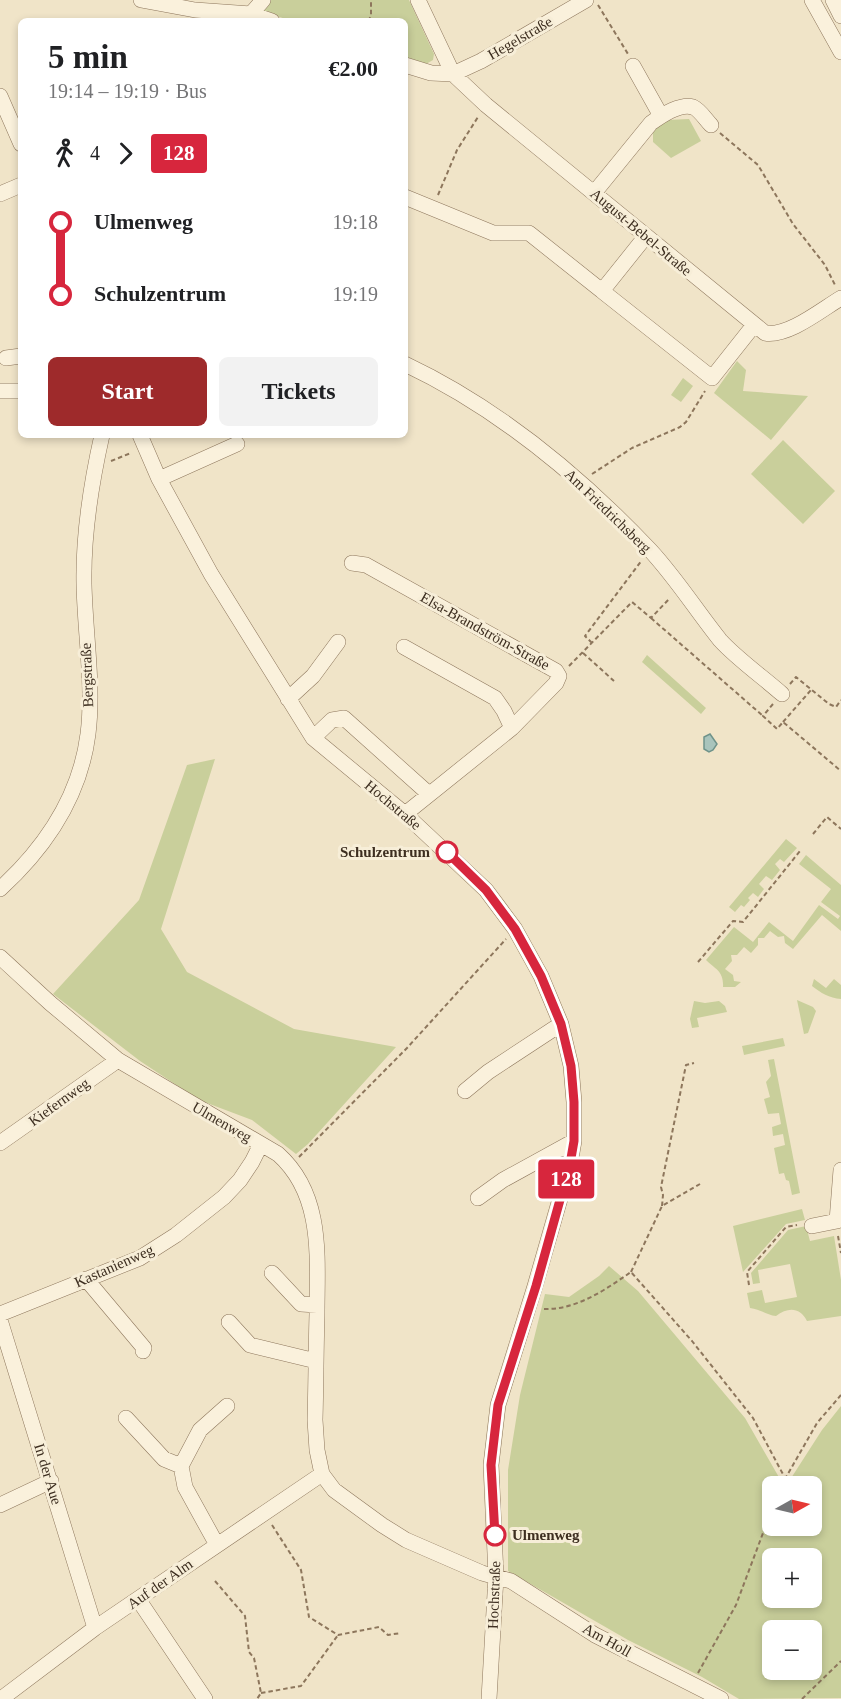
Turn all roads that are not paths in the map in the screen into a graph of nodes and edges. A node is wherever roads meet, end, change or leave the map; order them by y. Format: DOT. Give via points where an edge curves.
graph roads {
  1 [pos="141,0"];
  2 [pos="263,0"];
  3 [pos="417,0"];
  4 [pos="586,0"];
  5 [pos="812,0"];
  6 [pos="833,0"];
  7 [pos="251,14"];
  8 [pos="841,16"];
  9 [pos="263,18"];
  10 [pos="841,52"];
  11 [pos="408,66"];
  12 [pos="633,66"];
  13 [pos="453,74"];
  14 [pos="0,96"];
  15 [pos="661,116"];
  16 [pos="711,125"];
  17 [pos="18,137"];
  18 [pos="18,186"];
  19 [pos="594,193"];
  20 [pos="0,194"];
  21 [pos="408,198"];
  22 [pos="646,236"];
  23 [pos="602,291"];
  24 [pos="838,292"];
  25 [pos="754,325"];
  26 [pos="408,366"];
  27 [pos="0,391"];
  28 [pos="18,391"];
  29 [pos="101,438"];
  30 [pos="143,441"];
  31 [pos="237,444"];
  32 [pos="159,479"];
  33 [pos="352,563"];
  34 [pos="338,642"];
  35 [pos="404,647"];
  36 [pos="782,694"];
  37 [pos="288,699"];
  38 [pos="512,728"];
  39 [pos="313,738"];
  40 [pos="429,794"];
  41 [pos="405,814"];
  42 [pos="0,889"];
  43 [pos="0,957"];
  44 [pos="561,1024"];
  45 [pos="118,1060"];
  46 [pos="465,1091"];
  47 [pos="574,1141"];
  48 [pos="0,1143"];
  49 [pos="261,1144"];
  50 [pos="841,1170"];
  51 [pos="478,1198"];
  52 [pos="812,1226"];
  53 [pos="272,1273"];
  54 [pos="86,1279"];
  55 [pos="317,1305"];
  56 [pos="0,1314"];
  57 [pos="0,1320"];
  58 [pos="229,1322"];
  59 [pos="3,1341"];
  60 [pos="143,1351"];
  61 [pos="316,1361"];
  62 [pos="227,1406"];
  63 [pos="126,1418"];
  64 [pos="181,1466"];
  65 [pos="322,1474"];
  66 [pos="51,1481"];
  67 [pos="0,1505"];
  68 [pos="217,1545"];
  69 [pos="496,1576"];
  70 [pos="138,1599"];
  71 [pos="95,1629"];
  72 [pos="1,1699"];
  73 [pos="205,1699"];
  74 [pos="489,1699"];
  75 [pos="721,1699"];
  1 -- 7 [label="street" via="195,10"];
  2 -- 7 [label="street"];
  3 -- 13 [label="street"];
  4 -- 13 [label="street, Hegelstraße"];
  5 -- 10 [label="street"];
  6 -- 8 [label="street"];
  7 -- 9 [label="street"];
  11 -- 13 [label="street"];
  12 -- 15 [label="street"];
  13 -- 19 [label="street, August-Bebel-Straße"];
  14 -- 17 [label="street"];
  15 -- 16 [label="street" via="692,106"];
  15 -- 19 [label="street"];
  18 -- 20 [label="street"];
  19 -- 22 [label="street, August-Bebel-Straße"];
  21 -- 23 [label="street" via="493,232 529,232"];
  22 -- 23 [label="street"];
  22 -- 25 [label="street, August-Bebel-Straße"];
  23 -- 25 [label="street" via="712,378"];
  24 -- 25 [label="street, August-Bebel-Straße" via="779,333 765,333"];
  26 -- 36 [label="street, Am Friedrichsberg" via="475,401 582,484 650,550 722,642"];
  27 -- 28 [label="street"];
  29 -- 42 [label="street, Bergstraße" via="84,540 89,702 82,766 74,792 51,832"];
  30 -- 32 [label="street, Hochstraße"];
  31 -- 32 [label="street"];
  32 -- 37 [label="street, Hochstraße" via="211,574"];
  33 -- 38 [label="street, Elsa-Brandström-Straße" via="366,565 556,671 556,683"];
  34 -- 37 [label="street"];
  35 -- 38 [label="street" via="495,698"];
  37 -- 39 [label="street, Hochstraße"];
  38 -- 40 [label="street, Elsa-Brandström-Straße"];
  39 -- 40 [label="street" via="332,720 344,718"];
  39 -- 41 [label="street, Hochstraße"];
  40 -- 41 [label="street, Elsa-Brandström-Straße"];
  41 -- 44 [label="street, Hochstraße" via="486,890 515,929"];
  43 -- 45 [label="street, Ulmenweg"];
  44 -- 46 [label="street"];
  44 -- 47 [label="street, Hochstraße" via="571,1066"];
  45 -- 48 [label="street, Kiefernweg"];
  45 -- 49 [label="street, Ulmenweg"];
  47 -- 51 [label="street"];
  47 -- 69 [label="street, Hochstraße" via="498,1405 491,1465"];
  49 -- 54 [label="street, Kastanienweg" via="240,1180 176,1235 140,1258"];
  49 -- 55 [label="street, Ulmenweg" via="290,1165 308,1197 318,1258"];
  50 -- 52 [label="street" via="837,1221"];
  53 -- 55 [label="street" via="301,1304"];
  54 -- 56 [label="street, Kastanienweg"];
  54 -- 60 [label="street"];
  55 -- 61 [label="street, Ulmenweg"];
  57 -- 59 [label="street, In der Aue"];
  58 -- 61 [label="street" via="250,1344"];
  59 -- 66 [label="street, In der Aue"];
  61 -- 65 [label="street, Ulmenweg" via="315,1420"];
  62 -- 64 [label="street" via="200,1430"];
  63 -- 64 [label="street" via="164,1459"];
  64 -- 68 [label="street" via="185,1487"];
  65 -- 68 [label="street, Auf der Alm"];
  65 -- 69 [label="street" via="334,1490 406,1540"];
  66 -- 67 [label="street"];
  66 -- 71 [label="street, In der Aue"];
  68 -- 70 [label="street, Auf der Alm"];
  69 -- 74 [label="street, Hochstraße"];
  69 -- 75 [label="street, Am Holl" via="511,1581 595,1635"];
  70 -- 71 [label="street, Auf der Alm"];
  70 -- 73 [label="street"];
  71 -- 72 [label="street, Auf der Alm"];
}
